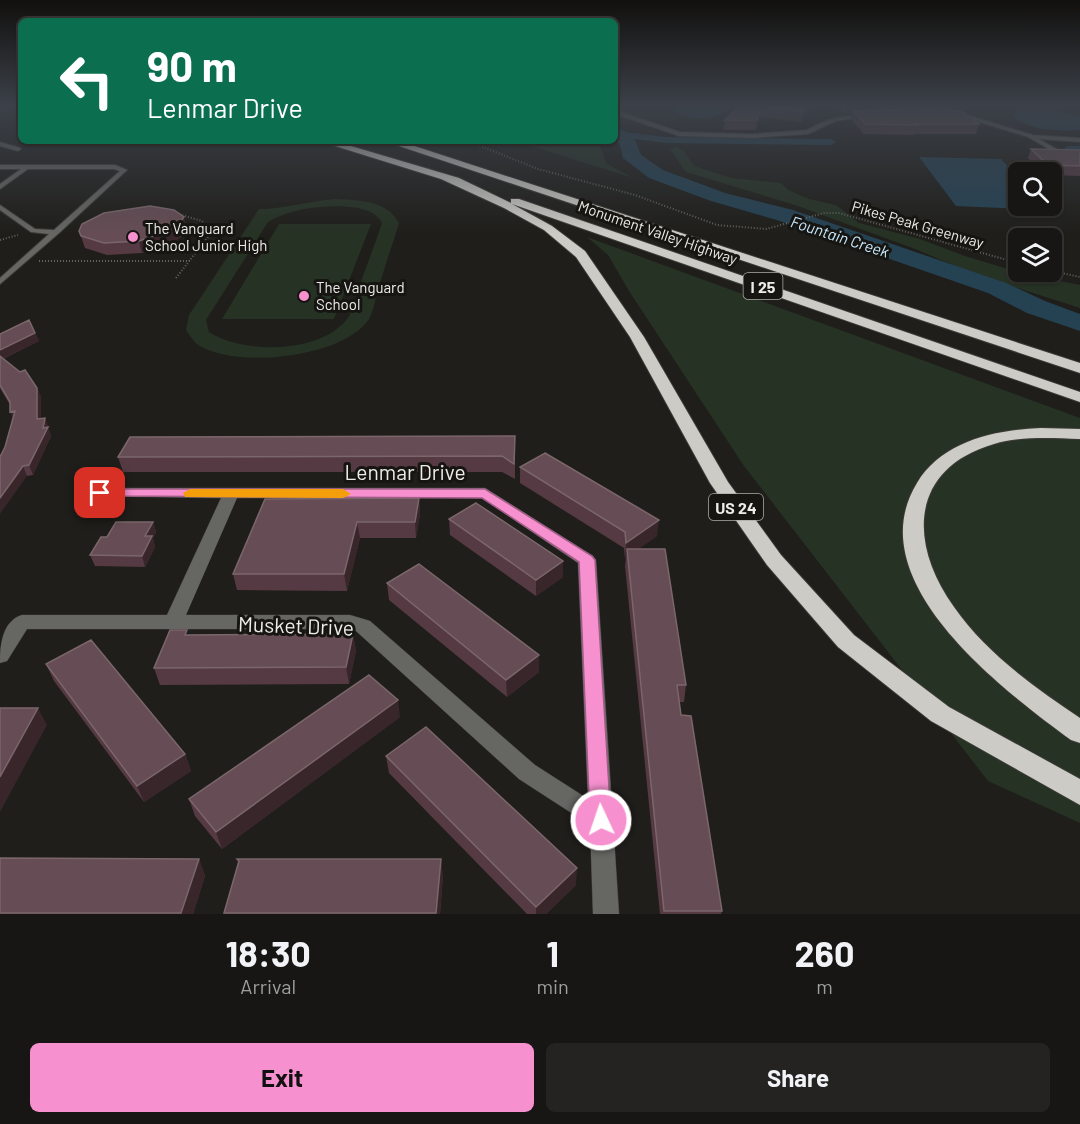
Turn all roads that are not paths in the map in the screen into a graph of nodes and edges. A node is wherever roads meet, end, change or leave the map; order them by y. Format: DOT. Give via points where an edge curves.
graph roads {
  1 [pos="350,149"];
  2 [pos="413,149"];
  3 [pos="1052,149"];
  4 [pos="1080,154"];
  5 [pos="0,167"];
  6 [pos="27,167"];
  7 [pos="445,177"];
  8 [pos="0,187"];
  9 [pos="0,207"];
  10 [pos="57,232"];
  11 [pos="0,282"];
  12 [pos="909,310"];
  13 [pos="1080,363"];
  14 [pos="1080,368"];
  15 [pos="1080,397"];
  16 [pos="1080,434"];
  17 [pos="100,493"];
  18 [pos="231,493"];
  19 [pos="172,623"];
  20 [pos="0,656"];
  21 [pos="1080,732"];
  22 [pos="1080,793"];
  23 [pos="601,820"];
  24 [pos="606,914"];
  1 -- 7 [label="highway, Monument Valley Highway / I 25"];
  2 -- 12 [label="highway, Monument Valley Highway / I 25"];
  3 -- 4 [label="lane"];
  5 -- 6 [label="lane"];
  6 -- 8 [label="lane"];
  6 -- 10 [label="lane" via="124,169"];
  7 -- 15 [label="highway, Monument Valley Highway / I 25"];
  7 -- 22 [label="highway, US 24" via="548,228 581,254 637,337 719,483 774,560 846,641 940,714"];
  9 -- 10 [label="lane" via="33,231"];
  10 -- 11 [label="lane"];
  12 -- 13 [label="highway"];
  12 -- 14 [label="highway, Monument Valley Highway / I 25"];
  16 -- 21 [label="highway" via="1000,438 955,454 932,472 916,496 913,539 931,591 965,636 1010,680"];
  17 -- 18 [label="street, Lenmar Drive"];
  18 -- 19 [label="street"];
  18 -- 23 [label="street, Lenmar Drive" via="485,494 587,560"];
  19 -- 20 [label="street" via="22,622"];
  19 -- 23 [label="street, Musket Drive" via="350,622 363,626 527,772"];
  23 -- 24 [label="street, Lenmar Drive"];
}
